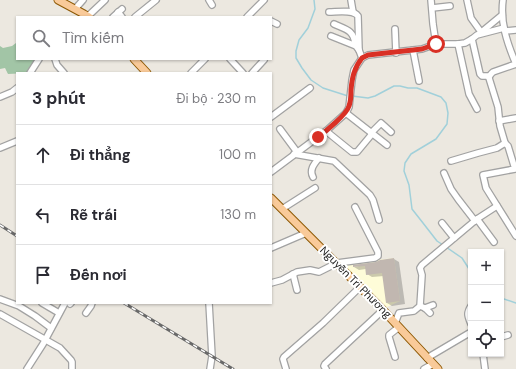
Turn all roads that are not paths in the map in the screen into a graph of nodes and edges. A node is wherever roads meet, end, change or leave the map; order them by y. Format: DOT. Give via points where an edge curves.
graph roads {
  1 [pos="60,0"];
  2 [pos="84,0"];
  3 [pos="105,0"];
  4 [pos="156,0"];
  5 [pos="264,0"];
  6 [pos="351,0"];
  7 [pos="431,0"];
  8 [pos="468,0"];
  9 [pos="503,0"];
  10 [pos="450,6"];
  11 [pos="432,8"];
  12 [pos="75,9"];
  13 [pos="329,12"];
  14 [pos="353,12"];
  15 [pos="502,15"];
  16 [pos="86,16"];
  17 [pos="89,16"];
  18 [pos="136,16"];
  19 [pos="251,16"];
  20 [pos="272,22"];
  21 [pos="277,24"];
  22 [pos="334,24"];
  23 [pos="395,29"];
  24 [pos="504,29"];
  25 [pos="516,30"];
  26 [pos="479,33"];
  27 [pos="331,36"];
  28 [pos="472,39"];
  29 [pos="436,44"];
  30 [pos="458,44"];
  31 [pos="357,48"];
  32 [pos="414,50"];
  33 [pos="396,52"];
  34 [pos="362,58"];
  35 [pos="38,60"];
  36 [pos="55,60"];
  37 [pos="135,60"];
  38 [pos="204,60"];
  39 [pos="231,60"];
  40 [pos="264,60"];
  41 [pos="516,64"];
  42 [pos="31,72"];
  43 [pos="63,72"];
  44 [pos="146,72"];
  45 [pos="192,72"];
  46 [pos="242,72"];
  47 [pos="253,72"];
  48 [pos="489,77"];
  49 [pos="419,81"];
  50 [pos="310,88"];
  51 [pos="16,90"];
  52 [pos="0,97"];
  53 [pos="477,109"];
  54 [pos="346,112"];
  55 [pos="272,116"];
  56 [pos="516,118"];
  57 [pos="499,121"];
  58 [pos="280,129"];
  59 [pos="326,131"];
  60 [pos="391,132"];
  61 [pos="372,133"];
  62 [pos="16,141"];
  63 [pos="505,143"];
  64 [pos="387,145"];
  65 [pos="0,148"];
  66 [pos="296,153"];
  67 [pos="319,158"];
  68 [pos="451,161"];
  69 [pos="272,171"];
  70 [pos="444,173"];
  71 [pos="313,177"];
  72 [pos="315,188"];
  73 [pos="272,199"];
  74 [pos="497,206"];
  75 [pos="355,207"];
  76 [pos="282,209"];
  77 [pos="380,220"];
  78 [pos="476,220"];
  79 [pos="442,223"];
  80 [pos="306,233"];
  81 [pos="516,236"];
  82 [pos="454,238"];
  83 [pos="494,242"];
  84 [pos="272,248"];
  85 [pos="337,263"];
  86 [pos="293,274"];
  87 [pos="272,283"];
  88 [pos="360,287"];
  89 [pos="297,290"];
  90 [pos="0,299"];
  91 [pos="44,304"];
  92 [pos="68,304"];
  93 [pos="92,304"];
  94 [pos="209,304"];
  95 [pos="433,305"];
  96 [pos="423,307"];
  97 [pos="383,310"];
  98 [pos="59,313"];
  99 [pos="86,313"];
  100 [pos="430,313"];
  101 [pos="0,314"];
  102 [pos="397,325"];
  103 [pos="51,328"];
  104 [pos="468,334"];
  105 [pos="508,335"];
  106 [pos="504,336"];
  107 [pos="45,340"];
  108 [pos="395,357"];
  109 [pos="483,357"];
  110 [pos="427,358"];
  111 [pos="436,367"];
  112 [pos="27,369"];
  113 [pos="72,369"];
  114 [pos="210,369"];
  115 [pos="286,369"];
  116 [pos="326,369"];
  117 [pos="424,369"];
  118 [pos="485,369"];
  1 -- 12 [label="main road"];
  2 -- 12 [label="street"];
  3 -- 17 [label="street"];
  4 -- 18 [label="street"];
  5 -- 19 [label="street"];
  6 -- 14 [label="street"];
  7 -- 11 [label="street"];
  8 -- 26 [label="street" via="471,18"];
  9 -- 15 [label="street"];
  10 -- 11 [label="street"];
  11 -- 29 [label="street"];
  12 -- 16 [label="main road"];
  13 -- 14 [label="street"];
  14 -- 31 [label="street" via="358,16"];
  15 -- 24 [label="street"];
  15 -- 26 [label="street"];
  20 -- 21 [label="street"];
  22 -- 31 [label="street" via="353,34"];
  23 -- 33 [label="street"];
  24 -- 25 [label="street"];
  24 -- 26 [label="street"];
  24 -- 41 [label="street"];
  26 -- 28 [label="street"];
  27 -- 31 [label="street"];
  28 -- 30 [label="street"];
  28 -- 48 [label="street" via="480,74"];
  29 -- 30 [label="street"];
  29 -- 32 [label="street"];
  30 -- 53 [label="street" via="469,94"];
  31 -- 34 [label="street"];
  32 -- 33 [label="street"];
  32 -- 49 [label="street"];
  33 -- 34 [label="street"];
  34 -- 54 [label="street" via="354,70 349,107"];
  35 -- 42 [label="street"];
  36 -- 43 [label="street"];
  37 -- 44 [label="main road"];
  38 -- 45 [label="street"];
  39 -- 46 [label="street"];
  40 -- 47 [label="street"];
  41 -- 48 [label="street" via="493,72"];
  48 -- 57 [label="street" via="498,107"];
  50 -- 55 [label="street"];
  51 -- 52 [label="street"];
  54 -- 59 [label="street"];
  54 -- 61 [label="street"];
  56 -- 57 [label="street"];
  57 -- 63 [label="street"];
  58 -- 66 [label="street"];
  59 -- 61 [label="street" via="352,152 357,152"];
  59 -- 66 [label="street"];
  60 -- 61 [label="street" via="381,123"];
  61 -- 64 [label="street"];
  62 -- 65 [label="street"];
  63 -- 68 [label="street" via="497,148"];
  63 -- 74 [label="street" via="515,169 483,175 486,188"];
  66 -- 67 [label="street"];
  66 -- 69 [label="street"];
  67 -- 71 [label="street" via="311,171"];
  67 -- 77 [label="street" via="334,161 370,195"];
  70 -- 78 [label="street" via="451,189"];
  72 -- 76 [label="street"];
  73 -- 76 [label="main road, Nguyễn Tri Phương"];
  74 -- 78 [label="street"];
  74 -- 81 [label="street"];
  75 -- 85 [label="street" via="378,256"];
  76 -- 80 [label="main road, Nguyễn Tri Phương"];
  78 -- 82 [label="street"];
  78 -- 83 [label="street"];
  79 -- 82 [label="street"];
  80 -- 84 [label="street"];
  80 -- 85 [label="main road, Nguyễn Tri Phương"];
  82 -- 96 [label="street" via="420,268"];
  85 -- 86 [label="street" via="321,271"];
  85 -- 88 [label="main road, Nguyễn Tri Phương"];
  86 -- 87 [label="street"];
  86 -- 89 [label="street"];
  88 -- 97 [label="main road, Nguyễn Tri Phương"];
  88 -- 115 [label="street" via="284,357"];
  90 -- 103 [label="street" via="19,306"];
  91 -- 98 [label="street"];
  92 -- 98 [label="street"];
  93 -- 99 [label="street"];
  94 -- 114 [label="street" via="212,356"];
  95 -- 96 [label="street"];
  96 -- 100 [label="street"];
  96 -- 102 [label="street" via="399,313"];
  97 -- 102 [label="main road, Nguyễn Tri Phương"];
  97 -- 116 [label="street" via="325,364"];
  98 -- 103 [label="street"];
  101 -- 107 [label="street"];
  102 -- 108 [label="street" via="389,336"];
  102 -- 110 [label="main road, Nguyễn Tri Phương"];
  103 -- 107 [label="street"];
  104 -- 110 [label="street"];
  105 -- 106 [label="street"];
  107 -- 112 [label="street"];
  107 -- 113 [label="street" via="60,348 71,360"];
  109 -- 118 [label="street"];
  110 -- 111 [label="main road, Nguyễn Tri Phương"];
  111 -- 117 [label="street"];
}
